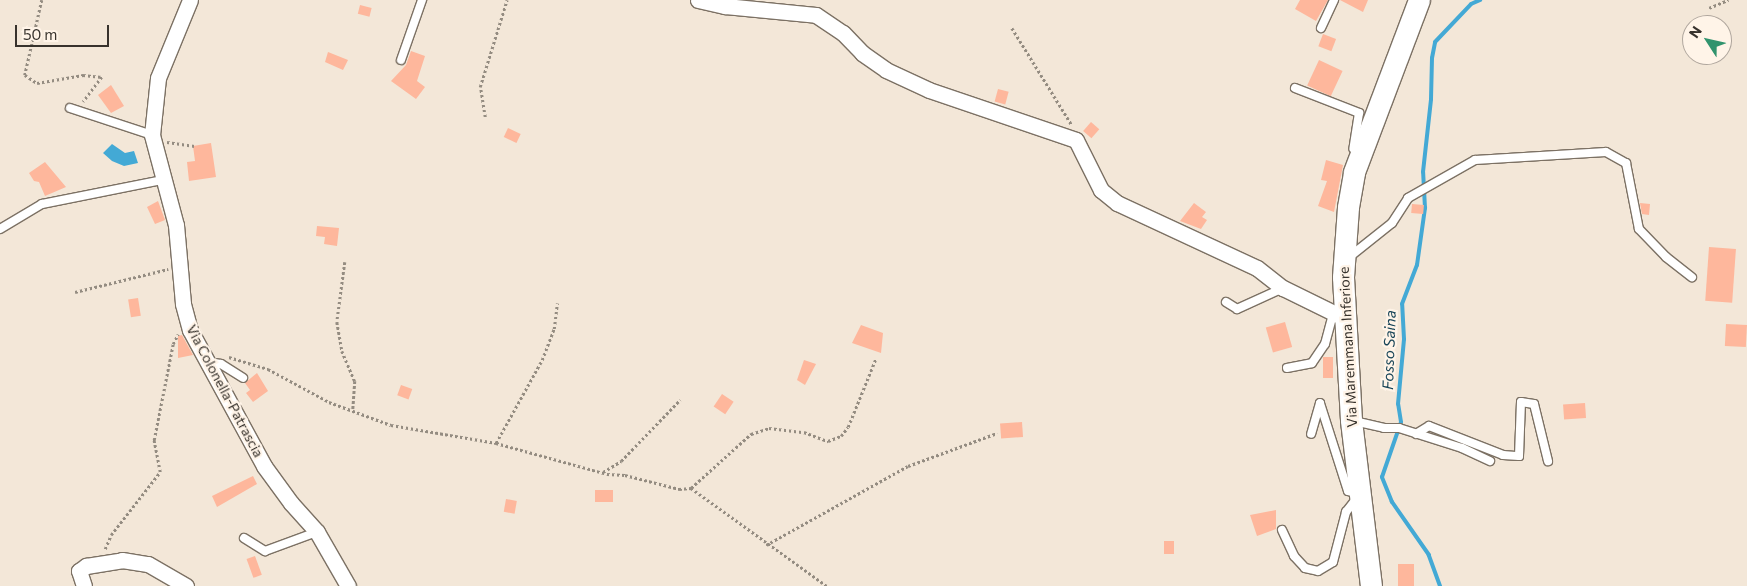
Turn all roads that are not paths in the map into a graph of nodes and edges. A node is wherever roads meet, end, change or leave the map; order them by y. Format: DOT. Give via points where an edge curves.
graph roads {
  1 [pos="190,0"];
  2 [pos="422,0"];
  3 [pos="698,0"];
  4 [pos="1334,0"];
  5 [pos="1419,0"];
  6 [pos="1321,28"];
  7 [pos="401,60"];
  8 [pos="1295,88"];
  9 [pos="73,109"];
  10 [pos="152,138"];
  11 [pos="1354,172"];
  12 [pos="162,180"];
  13 [pos="0,229"];
  14 [pos="1344,261"];
  15 [pos="1692,277"];
  16 [pos="1283,288"];
  17 [pos="1226,302"];
  18 [pos="1339,316"];
  19 [pos="205,358"];
  20 [pos="1287,368"];
  21 [pos="243,378"];
  22 [pos="1351,420"];
  23 [pos="1311,434"];
  24 [pos="1416,434"];
  25 [pos="1490,461"];
  26 [pos="1548,461"];
  27 [pos="1360,494"];
  28 [pos="1282,530"];
  29 [pos="318,532"];
  30 [pos="244,538"];
  31 [pos="1369,580"];
  32 [pos="84,586"];
  33 [pos="186,586"];
  34 [pos="348,586"];
  1 -- 10 [label="street, Via Colonella-Patrascia" via="158,78"];
  2 -- 7 [label="lane"];
  3 -- 16 [label="street" via="725,6 816,15 843,33 862,53 886,70 929,90 1076,140 1101,190 1117,203 1257,268"];
  4 -- 6 [label="lane"];
  5 -- 11 [label="main road, Via Maremmana Inferiore"];
  8 -- 11 [label="lane" via="1359,113 1351,160"];
  9 -- 10 [label="lane"];
  10 -- 12 [label="street, Via Colonella-Patrascia"];
  11 -- 14 [label="main road, Via Maremmana Inferiore"];
  12 -- 13 [label="lane" via="42,204"];
  12 -- 19 [label="street, Via Colonella-Patrascia" via="176,225 186,316"];
  14 -- 15 [label="lane" via="1392,223 1408,198 1475,160 1606,152 1626,163 1639,229 1666,257"];
  14 -- 18 [label="main road, Via Maremmana Inferiore"];
  16 -- 17 [label="lane" via="1237,308"];
  16 -- 18 [label="street"];
  18 -- 20 [label="lane" via="1312,363"];
  18 -- 22 [label="main road, Via Maremmana Inferiore"];
  19 -- 21 [label="lane"];
  19 -- 29 [label="street, Via Colonella-Patrascia" via="264,466 291,503"];
  22 -- 24 [label="lane"];
  22 -- 27 [label="main road, Via Maremmana Inferiore"];
  23 -- 27 [label="lane" via="1320,403 1348,491"];
  24 -- 25 [label="lane" via="1462,448"];
  24 -- 26 [label="lane" via="1429,426 1503,455 1518,456 1521,402 1534,404"];
  27 -- 28 [label="lane" via="1346,512 1333,562 1318,571 1305,568 1294,556"];
  27 -- 31 [label="main road, Via Maremmana Inferiore"];
  29 -- 30 [label="lane" via="265,551"];
  29 -- 34 [label="street, Via Colonella-Patrascia"];
  32 -- 33 [label="street" via="79,571 98,562 122,560 148,564"];
}
